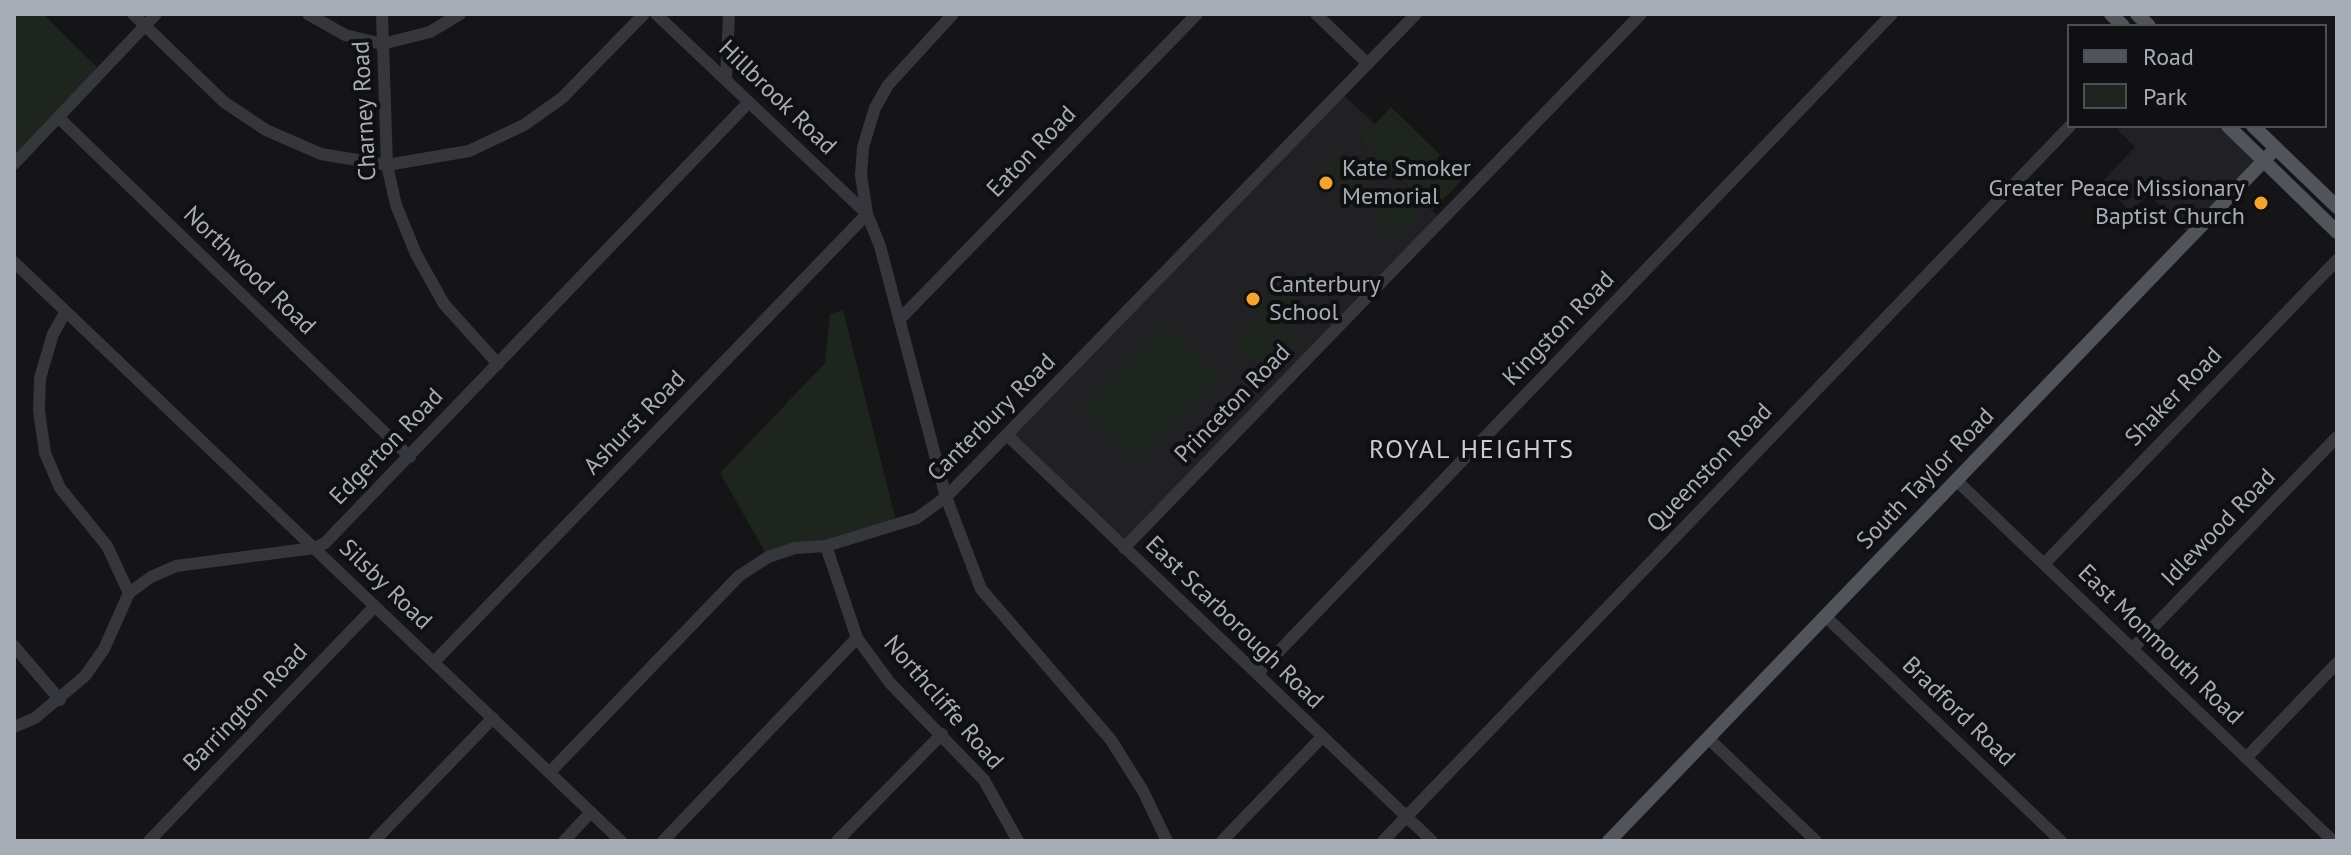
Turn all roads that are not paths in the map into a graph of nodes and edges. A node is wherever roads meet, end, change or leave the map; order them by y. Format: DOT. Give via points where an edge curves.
graph roads {
  1 [pos="133,14"];
  2 [pos="156,14"];
  3 [pos="308,14"];
  4 [pos="382,14"];
  5 [pos="460,14"];
  6 [pos="644,14"];
  7 [pos="656,14"];
  8 [pos="729,14"];
  9 [pos="953,14"];
  10 [pos="1197,14"];
  11 [pos="1316,14"];
  12 [pos="1416,14"];
  13 [pos="1641,14"];
  14 [pos="1892,14"];
  15 [pos="145,25"];
  16 [pos="382,44"];
  17 [pos="1368,64"];
  18 [pos="726,79"];
  19 [pos="749,102"];
  20 [pos="58,117"];
  21 [pos="2068,128"];
  22 [pos="2230,128"];
  23 [pos="2255,128"];
  24 [pos="2276,148"];
  25 [pos="2263,160"];
  26 [pos="14,164"];
  27 [pos="387,165"];
  28 [pos="2337,207"];
  29 [pos="867,214"];
  30 [pos="2337,232"];
  31 [pos="2337,260"];
  32 [pos="14,262"];
  33 [pos="65,313"];
  34 [pos="899,320"];
  35 [pos="498,364"];
  36 [pos="1008,436"];
  37 [pos="2337,437"];
  38 [pos="410,457"];
  39 [pos="1956,480"];
  40 [pos="946,497"];
  41 [pos="826,546"];
  42 [pos="314,548"];
  43 [pos="1124,548"];
  44 [pos="2044,564"];
  45 [pos="129,593"];
  46 [pos="375,606"];
  47 [pos="1825,616"];
  48 [pos="857,638"];
  49 [pos="14,646"];
  50 [pos="2132,649"];
  51 [pos="434,662"];
  52 [pos="2337,663"];
  53 [pos="1257,674"];
  54 [pos="60,700"];
  55 [pos="493,718"];
  56 [pos="14,727"];
  57 [pos="942,734"];
  58 [pos="1322,737"];
  59 [pos="1708,738"];
  60 [pos="2246,758"];
  61 [pos="550,772"];
  62 [pos="591,812"];
  63 [pos="1406,817"];
  64 [pos="149,841"];
  65 [pos="374,841"];
  66 [pos="564,841"];
  67 [pos="621,841"];
  68 [pos="663,841"];
  69 [pos="837,841"];
  70 [pos="1018,841"];
  71 [pos="1167,841"];
  72 [pos="1222,841"];
  73 [pos="1383,841"];
  74 [pos="1432,841"];
  75 [pos="1609,841"];
  76 [pos="1816,841"];
  77 [pos="2061,841"];
  78 [pos="2333,841"];
  1 -- 15 [label="street"];
  2 -- 15 [label="street"];
  3 -- 16 [label="street" via="345,35"];
  4 -- 16 [label="street, Charney Road"];
  5 -- 16 [label="street" via="430,32"];
  6 -- 27 [label="street" via="562,98 524,125 469,151"];
  7 -- 18 [label="street, Hillbrook Road"];
  8 -- 18 [label="street"];
  9 -- 29 [label="street" via="902,67 875,108 863,147"];
  10 -- 34 [label="street, Eaton Road"];
  11 -- 17 [label="street"];
  12 -- 17 [label="street, Canterbury Road"];
  13 -- 43 [label="street, Princeton Road"];
  14 -- 53 [label="street, Kingston Road"];
  15 -- 20 [label="street"];
  15 -- 27 [label="street" via="224,102 266,130 321,154"];
  16 -- 27 [label="street, Charney Road"];
  17 -- 36 [label="street, Canterbury Road"];
  18 -- 19 [label="street, Hillbrook Road"];
  19 -- 29 [label="street, Hillbrook Road"];
  19 -- 35 [label="street, Edgerton Road"];
  20 -- 26 [label="street"];
  20 -- 38 [label="street, Northwood Road"];
  21 -- 63 [label="street, Queenston Road"];
  22 -- 25 [label="main road"];
  23 -- 24 [label="main road"];
  24 -- 25 [label="main road, South Taylor Road"];
  24 -- 28 [label="main road"];
  25 -- 30 [label="main road"];
  25 -- 39 [label="main road, South Taylor Road"];
  27 -- 35 [label="street, Charney Road" via="401,221 431,283 458,322"];
  29 -- 34 [label="street"];
  29 -- 51 [label="street, Ashurst Road"];
  31 -- 44 [label="street, Shaker Road"];
  32 -- 33 [label="street, Silsby Road"];
  33 -- 42 [label="street, Silsby Road"];
  33 -- 45 [label="street" via="40,378 45,453 60,488 107,546"];
  34 -- 40 [label="street"];
  35 -- 38 [label="street, Edgerton Road"];
  36 -- 40 [label="street, Canterbury Road"];
  36 -- 43 [label="street, East Scarborough Road"];
  37 -- 50 [label="street, Idlewood Road"];
  38 -- 42 [label="street, Edgerton Road"];
  39 -- 44 [label="street, East Monmouth Road"];
  39 -- 47 [label="main road, South Taylor Road"];
  40 -- 41 [label="street, Canterbury Road" via="917,518"];
  40 -- 71 [label="street" via="981,589 1111,740"];
  41 -- 48 [label="street, Northcliffe Road"];
  41 -- 61 [label="street, Canterbury Road" via="768,557 739,576"];
  42 -- 45 [label="street" via="176,566"];
  42 -- 46 [label="street, Silsby Road"];
  43 -- 53 [label="street, East Scarborough Road"];
  44 -- 50 [label="street, East Monmouth Road"];
  45 -- 54 [label="street" via="95,662"];
  46 -- 51 [label="street, Silsby Road"];
  46 -- 64 [label="street, Barrington Road"];
  47 -- 59 [label="main road, South Taylor Road"];
  47 -- 77 [label="street, Bradford Road"];
  48 -- 57 [label="street, Northcliffe Road" via="890,683"];
  48 -- 68 [label="street"];
  49 -- 54 [label="street"];
  50 -- 60 [label="street, East Monmouth Road"];
  51 -- 55 [label="street, Silsby Road"];
  52 -- 60 [label="street"];
  53 -- 58 [label="street, East Scarborough Road"];
  54 -- 56 [label="street"];
  55 -- 61 [label="street, Silsby Road"];
  55 -- 65 [label="street"];
  57 -- 69 [label="street"];
  57 -- 70 [label="street, Northcliffe Road" via="984,780"];
  58 -- 63 [label="street, East Scarborough Road"];
  58 -- 72 [label="street"];
  59 -- 75 [label="main road, South Taylor Road"];
  59 -- 76 [label="street"];
  60 -- 78 [label="street, East Monmouth Road"];
  61 -- 62 [label="street, Silsby Road"];
  62 -- 66 [label="street"];
  62 -- 67 [label="street, Silsby Road"];
  63 -- 73 [label="street, Queenston Road"];
  63 -- 74 [label="street, East Scarborough Road"];
}
